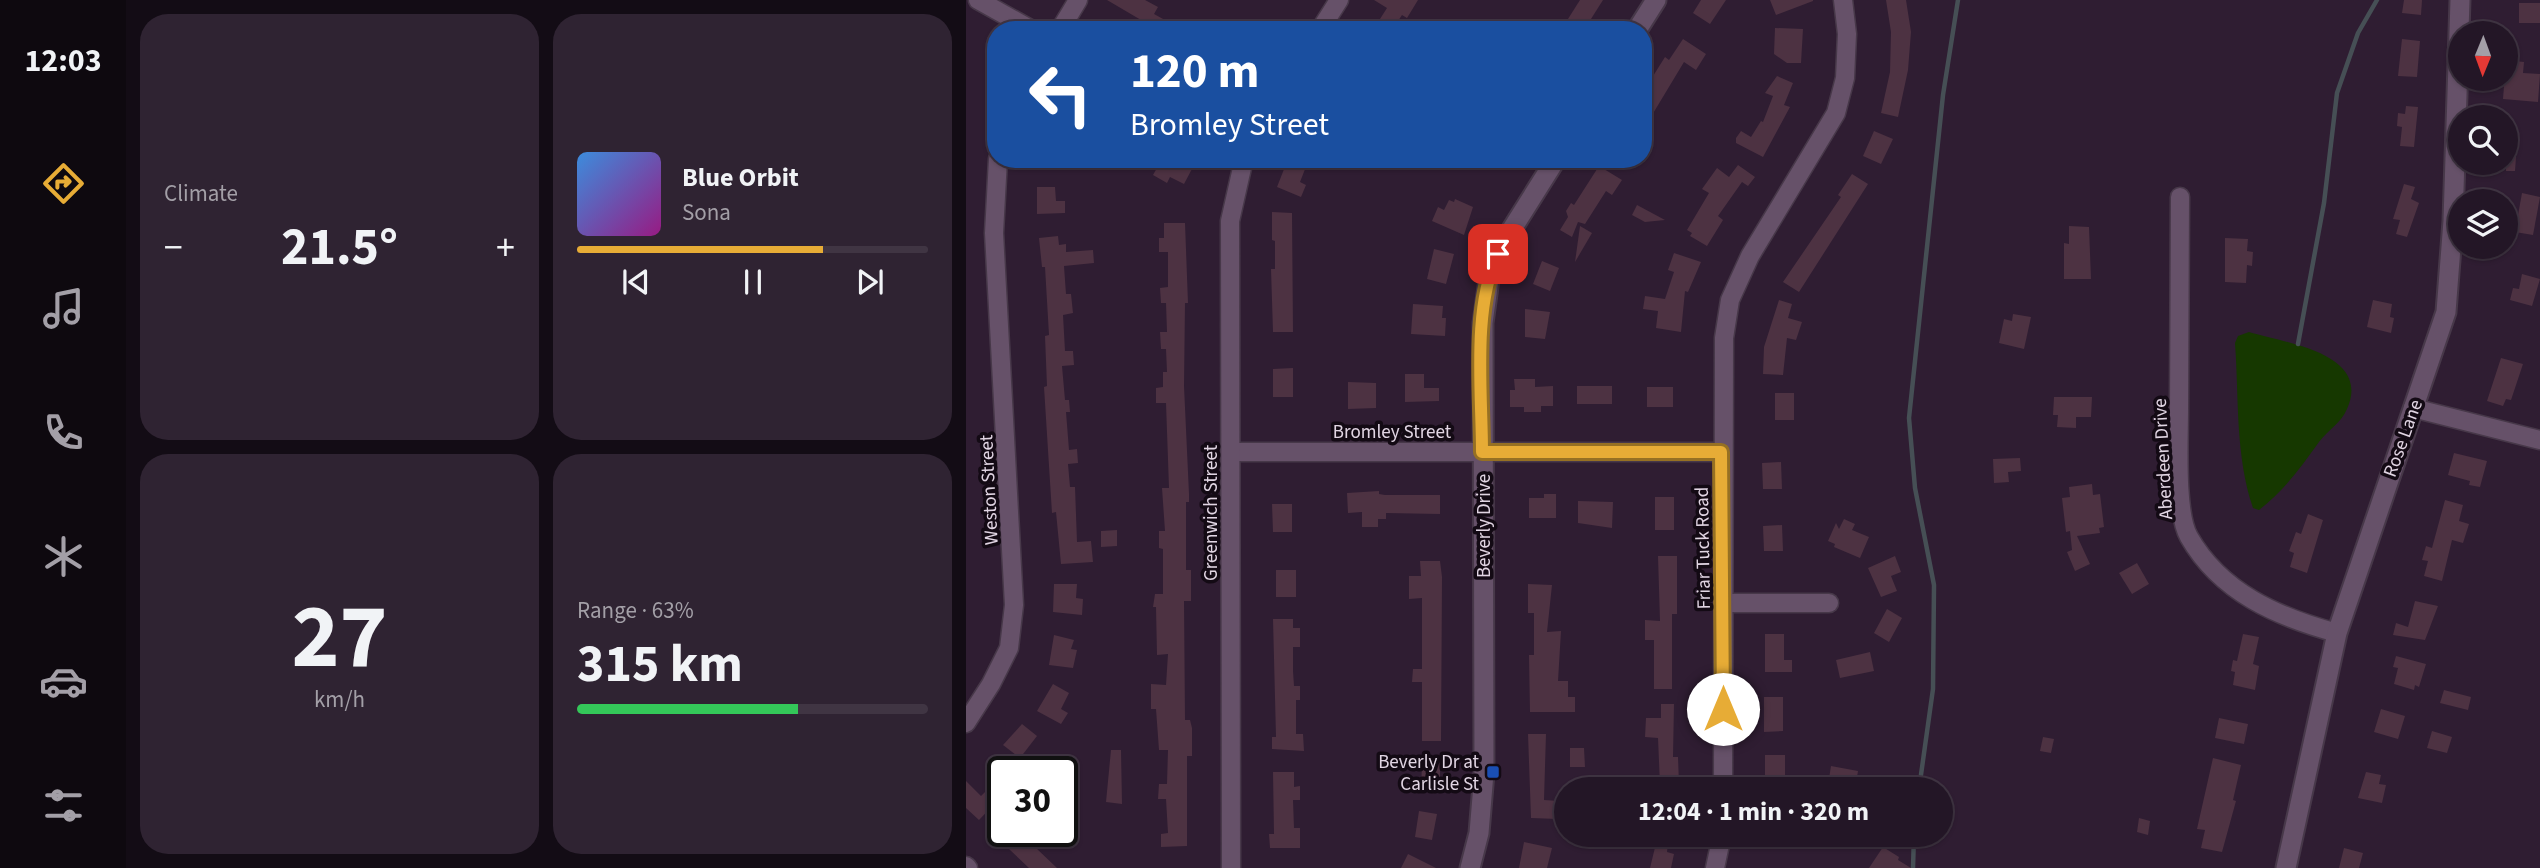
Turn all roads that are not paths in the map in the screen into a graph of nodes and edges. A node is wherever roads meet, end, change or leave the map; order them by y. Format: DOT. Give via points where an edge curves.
graph roads {
  1 [pos="978,0"];
  2 [pos="1078,0"];
  3 [pos="1339,0"];
  4 [pos="1656,0"];
  5 [pos="1843,0"];
  6 [pos="2460,0"];
  7 [pos="1016,21"];
  8 [pos="1065,21"];
  9 [pos="1326,21"];
  10 [pos="1643,21"];
  11 [pos="998,168"];
  12 [pos="1242,168"];
  13 [pos="1550,168"];
  14 [pos="2180,197"];
  15 [pos="2413,408"];
  16 [pos="2540,440"];
  17 [pos="1231,452"];
  18 [pos="1482,452"];
  19 [pos="1721,452"];
  20 [pos="1724,603"];
  21 [pos="1829,603"];
  22 [pos="2337,633"];
  23 [pos="966,723"];
  24 [pos="1723,777"];
  25 [pos="1719,847"];
  26 [pos="1231,868"];
  27 [pos="1470,868"];
  28 [pos="1715,868"];
  29 [pos="2286,868"];
  1 -- 7 [label="street"];
  2 -- 8 [label="street"];
  3 -- 9 [label="street"];
  4 -- 10 [label="street"];
  5 -- 19 [label="street, Friar Tuck Road" via="1845,78 1836,113 1750,256 1730,300 1724,338"];
  6 -- 15 [label="street, Rose Lane" via="2451,269 2445,312"];
  11 -- 23 [label="street, Weston Street" via="994,233 1014,605 1009,648"];
  12 -- 17 [label="street, Greenwich Street" via="1230,221"];
  13 -- 18 [label="street, Beverly Drive" via="1490,272 1483,323"];
  14 -- 22 [label="street, Aberdeen Drive" via="2179,460 2188,535 2210,567 2247,598 2292,621"];
  15 -- 16 [label="street"];
  15 -- 22 [label="street, Rose Lane"];
  17 -- 18 [label="street, Bromley Street"];
  17 -- 26 [label="street, Greenwich Street"];
  18 -- 19 [label="street, Bromley Street"];
  18 -- 27 [label="street, Beverly Drive" via="1484,773 1479,833"];
  19 -- 20 [label="street, Friar Tuck Road"];
  20 -- 21 [label="street"];
  20 -- 24 [label="street, Friar Tuck Road"];
  22 -- 29 [label="street, Rose Lane"];
  25 -- 28 [label="street"];
}
